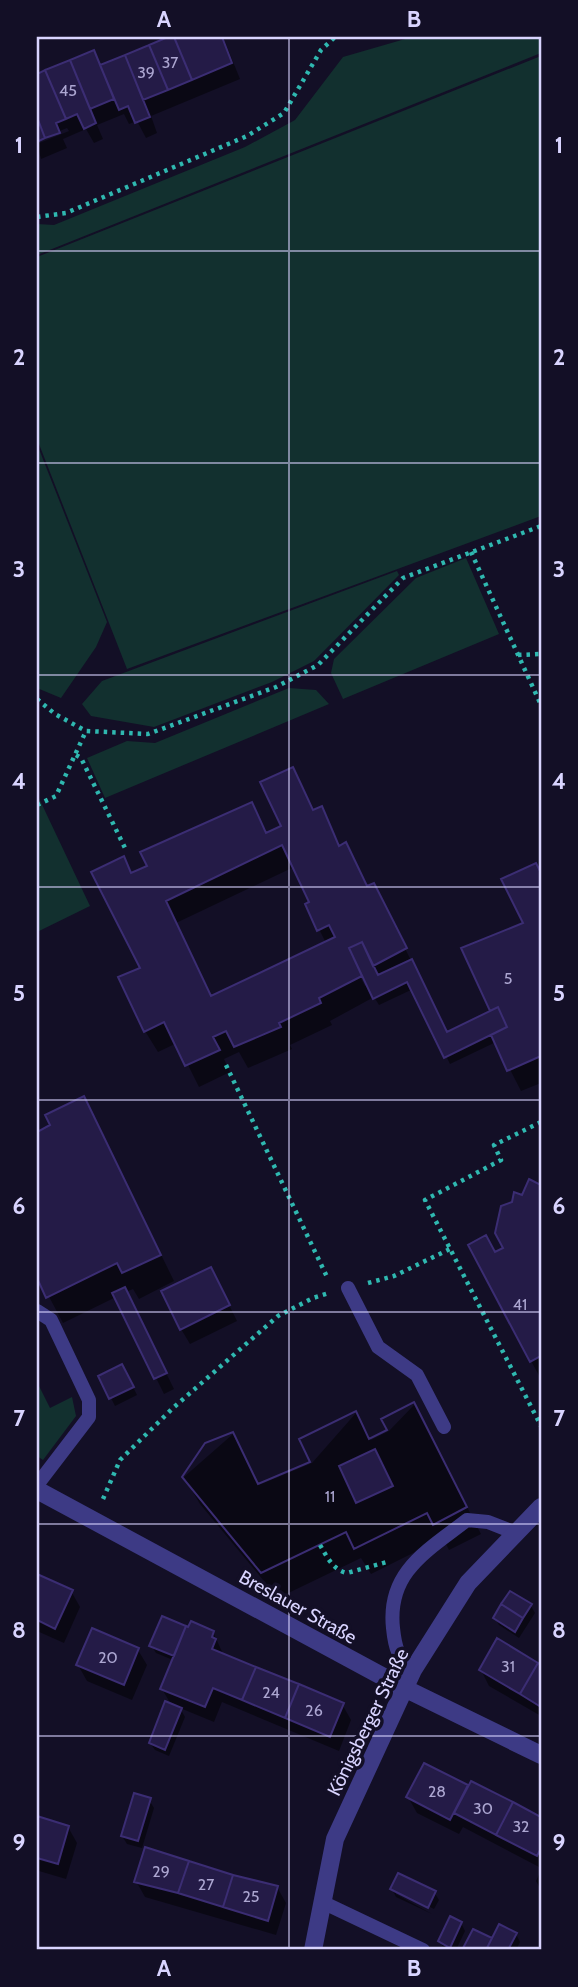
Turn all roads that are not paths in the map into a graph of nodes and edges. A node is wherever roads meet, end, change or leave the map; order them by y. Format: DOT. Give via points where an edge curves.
graph roads {
  1 [pos="348,1288"];
  2 [pos="37,1311"];
  3 [pos="444,1427"];
  4 [pos="37,1488"];
  5 [pos="541,1507"];
  6 [pos="516,1532"];
  7 [pos="414,1670"];
  8 [pos="404,1688"];
  9 [pos="541,1755"];
  10 [pos="323,1902"];
  11 [pos="313,1950"];
  12 [pos="423,1950"];
  1 -- 3 [label="lane" via="378,1347 417,1375"];
  2 -- 4 [label="lane" via="51,1320 89,1400 89,1417"];
  4 -- 8 [label="street, Breslauer Straße"];
  5 -- 6 [label="street, Königsberger Straße"];
  6 -- 7 [label="street, Königsberger Straße" via="468,1583"];
  6 -- 7 [label="lane" via="467,1520 402,1575 392,1601 394,1642 400,1659"];
  7 -- 8 [label="street, Königsberger Straße"];
  8 -- 9 [label="street, Breslauer Straße"];
  8 -- 10 [label="street, Königsberger Straße" via="335,1839"];
  10 -- 11 [label="street, Königsberger Straße"];
  10 -- 12 [label="lane"];
}
